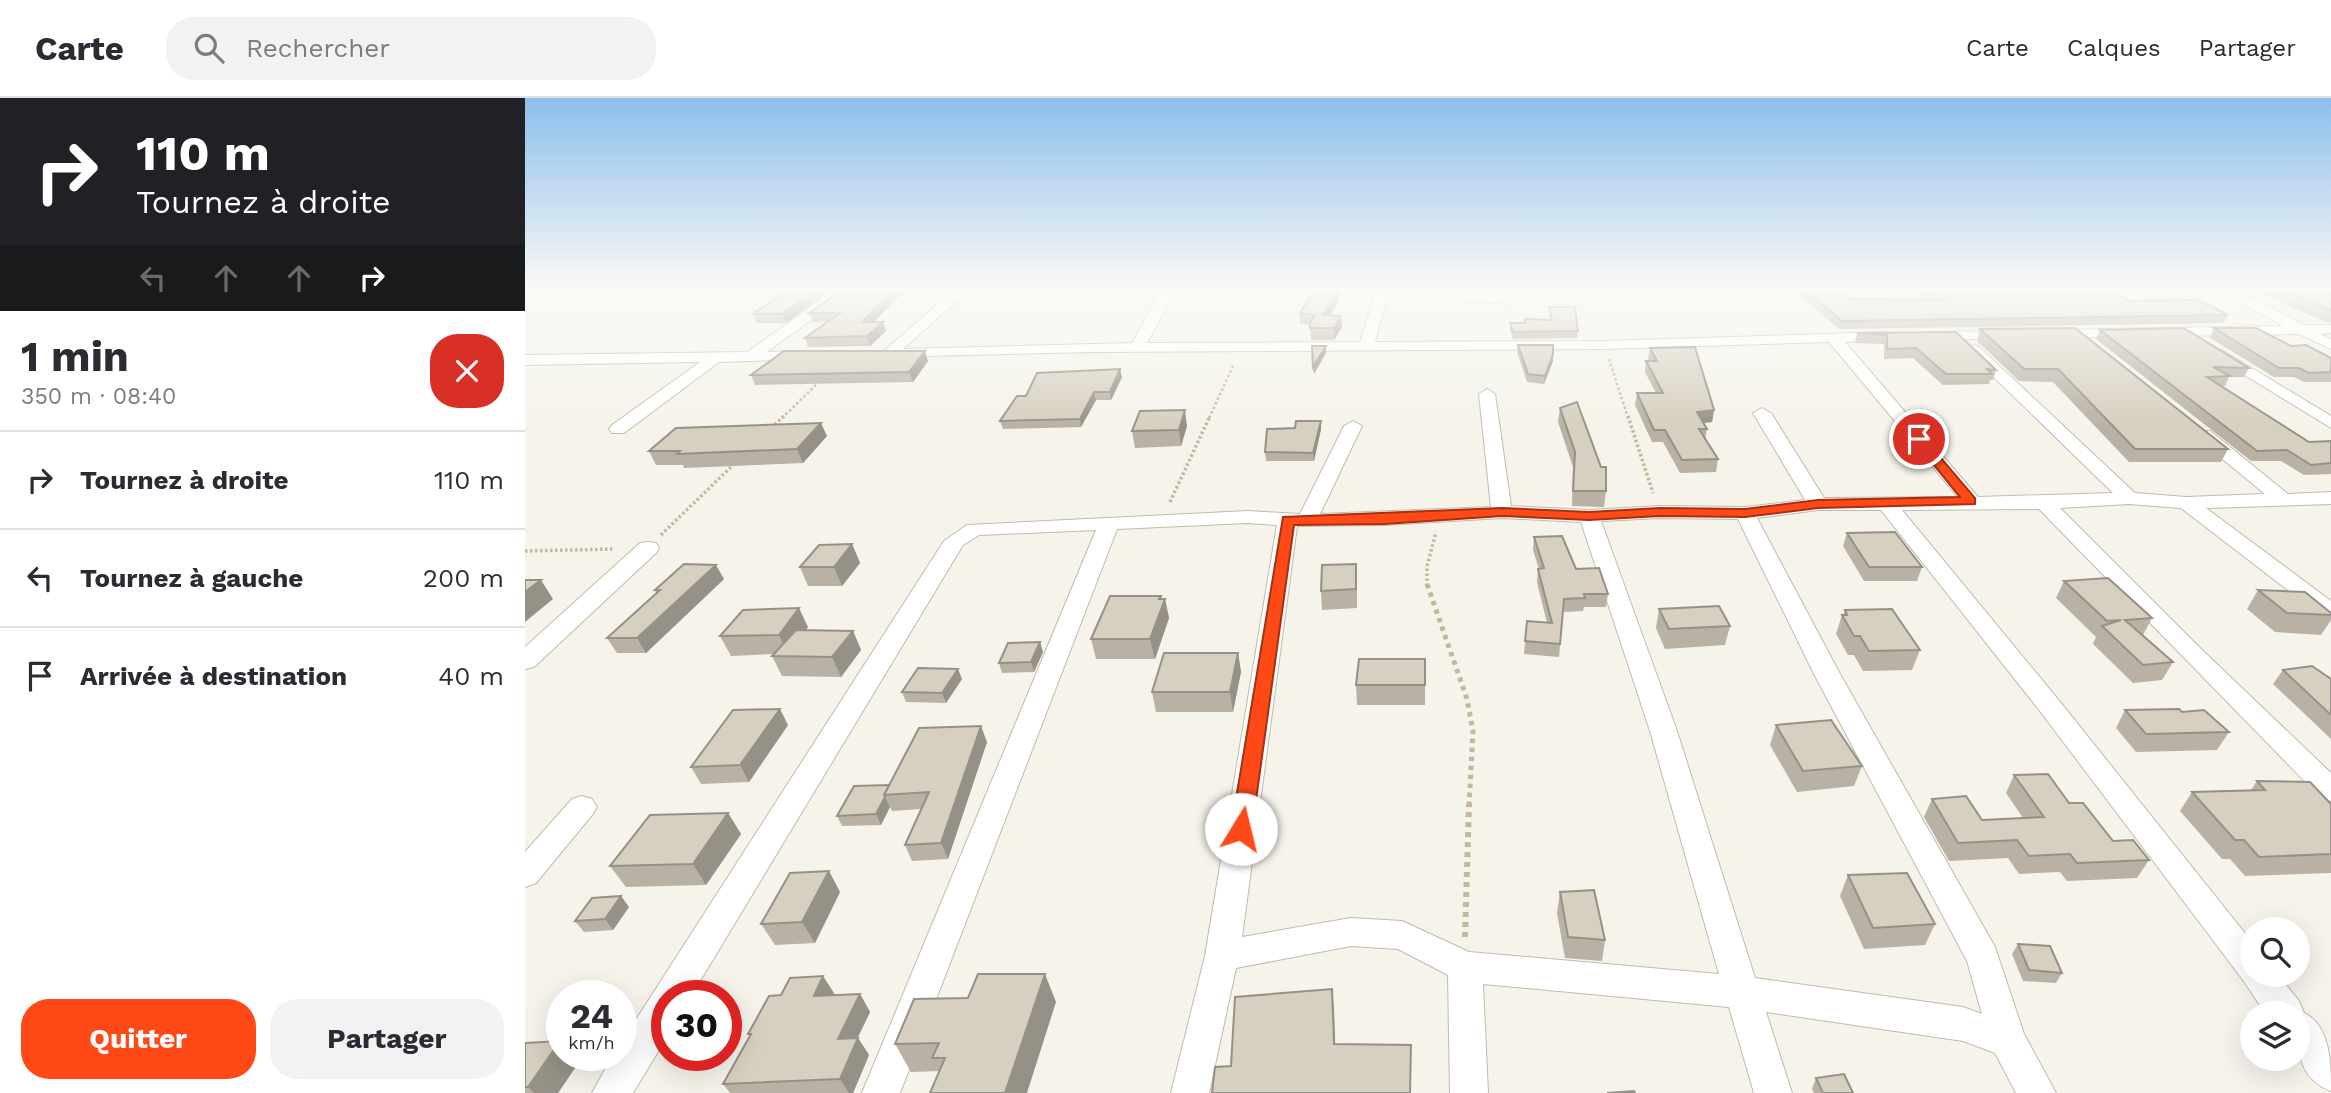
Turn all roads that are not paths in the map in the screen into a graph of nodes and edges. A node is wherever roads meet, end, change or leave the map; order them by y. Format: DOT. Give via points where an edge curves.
graph roads {
  1 [pos="782,334"];
  2 [pos="907,334"];
  3 [pos="1144,334"];
  4 [pos="1370,334"];
  5 [pos="2015,334"];
  6 [pos="2077,334"];
  7 [pos="2189,334"];
  8 [pos="2312,334"];
  9 [pos="1832,336"];
  10 [pos="1959,336"];
  11 [pos="1367,345"];
  12 [pos="2331,345"];
  13 [pos="1137,348"];
  14 [pos="2097,350"];
  15 [pos="752,356"];
  16 [pos="820,356"];
  17 [pos="715,357"];
  18 [pos="525,360"];
  19 [pos="1487,394"];
  20 [pos="1762,413"];
  21 [pos="2331,423"];
  22 [pos="1353,426"];
  23 [pos="2192,426"];
  24 [pos="618,429"];
  25 [pos="2129,498"];
  26 [pos="2331,498"];
  27 [pos="2283,499"];
  28 [pos="1971,501"];
  29 [pos="2044,503"];
  30 [pos="2186,503"];
  31 [pos="1818,504"];
  32 [pos="1887,504"];
  33 [pos="1502,512"];
  34 [pos="1745,513"];
  35 [pos="1589,516"];
  36 [pos="1298,520"];
  37 [pos="1108,525"];
  38 [pos="647,548"];
  39 [pos="2331,612"];
  40 [pos="525,661"];
  41 [pos="2331,790"];
  42 [pos="582,807"];
  43 [pos="525,874"];
  44 [pos="2240,952"];
  45 [pos="1222,956"];
  46 [pos="1465,967"];
  47 [pos="682,980"];
  48 [pos="2267,987"];
  49 [pos="1741,992"];
  50 [pos="2278,1001"];
  51 [pos="651,1029"];
  52 [pos="2008,1041"];
  53 [pos="2310,1044"];
  54 [pos="2331,1073"];
  55 [pos="611,1093"];
  56 [pos="881,1093"];
  57 [pos="1191,1093"];
  58 [pos="1469,1093"];
  59 [pos="1773,1093"];
  60 [pos="2037,1093"];
  1 -- 15 [label="street"];
  2 -- 13 [label="street" via="883,354"];
  3 -- 13 [label="street"];
  4 -- 11 [label="street"];
  5 -- 10 [label="street"];
  6 -- 14 [label="street"];
  7 -- 21 [label="street"];
  8 -- 12 [label="street"];
  9 -- 10 [label="street"];
  9 -- 11 [label="street" via="1604,345"];
  9 -- 28 [label="street"];
  10 -- 25 [label="street"];
  11 -- 13 [label="street"];
  15 -- 16 [label="street"];
  15 -- 17 [label="street"];
  17 -- 18 [label="street"];
  17 -- 24 [label="street"];
  19 -- 33 [label="street"];
  20 -- 31 [label="street"];
  22 -- 36 [label="street"];
  23 -- 27 [label="street"];
  25 -- 29 [label="street"];
  25 -- 30 [label="street"];
  26 -- 27 [label="street"];
  27 -- 30 [label="street"];
  28 -- 29 [label="street"];
  28 -- 32 [label="street"];
  29 -- 41 [label="street"];
  30 -- 39 [label="street"];
  31 -- 32 [label="street"];
  31 -- 34 [label="street"];
  32 -- 44 [label="street"];
  33 -- 35 [label="street"];
  33 -- 36 [label="street"];
  34 -- 35 [label="street"];
  34 -- 52 [label="street" via="1827,674 1983,958"];
  35 -- 49 [label="street" via="1621,597"];
  36 -- 37 [label="street" via="1248,517"];
  36 -- 45 [label="street"];
  37 -- 47 [label="street" via="974,529 955,541"];
  37 -- 56 [label="street"];
  38 -- 40 [label="street"];
  42 -- 43 [label="street"];
  45 -- 46 [label="street" via="1351,932 1402,935"];
  45 -- 57 [label="street"];
  46 -- 49 [label="street"];
  46 -- 58 [label="street"];
  48 -- 50 [label="street"];
  49 -- 52 [label="street" via="1963,1024"];
  49 -- 59 [label="street"];
  51 -- 55 [label="street"];
  52 -- 60 [label="street"];
  53 -- 54 [label="street"];
}
